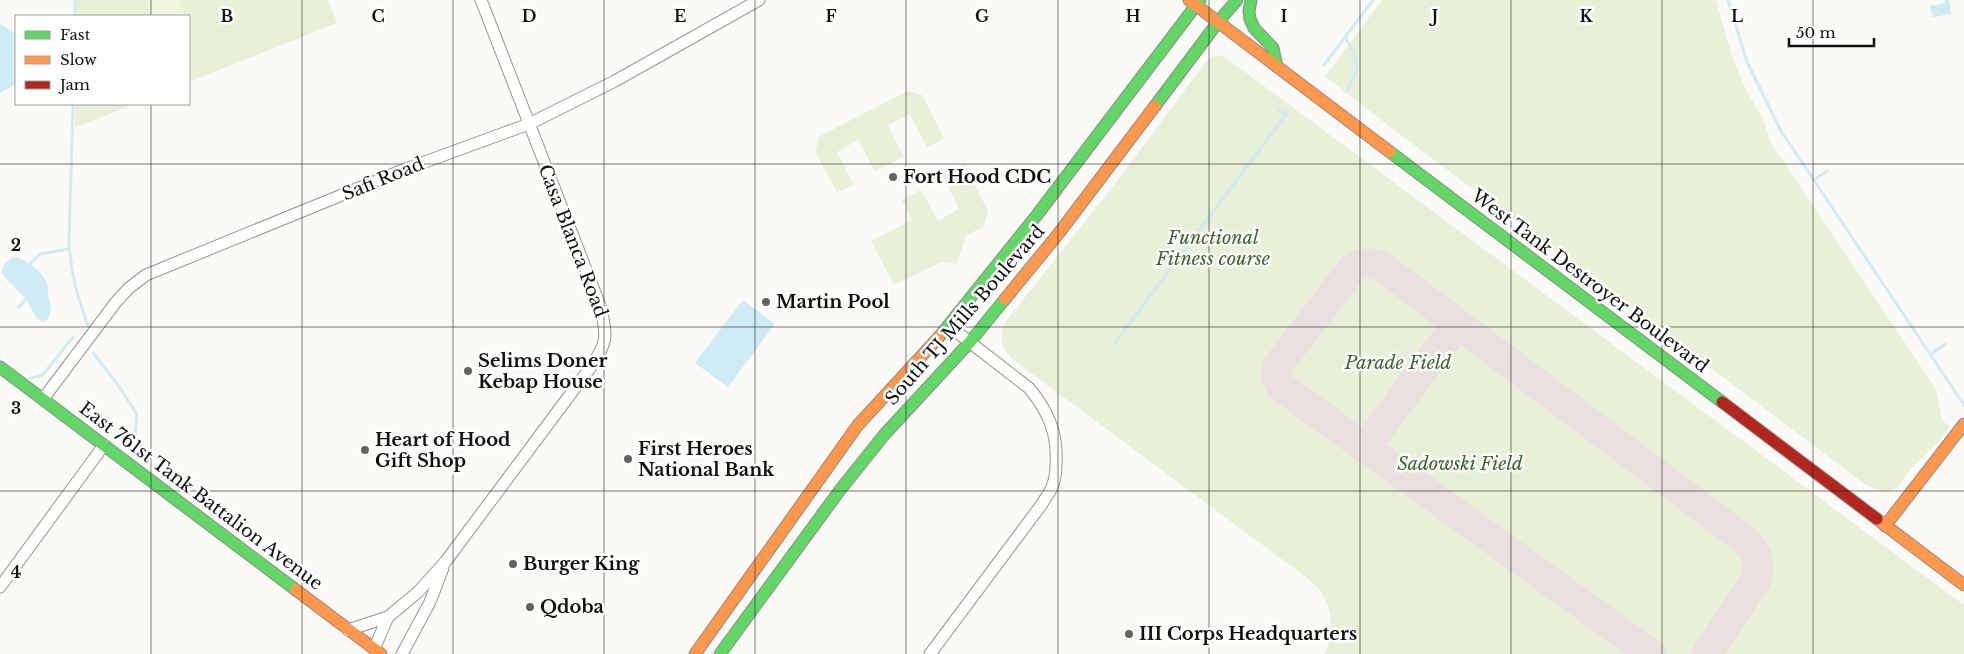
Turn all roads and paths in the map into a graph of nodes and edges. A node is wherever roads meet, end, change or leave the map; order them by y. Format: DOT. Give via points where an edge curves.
graph roads {
  1 [pos="481,0"];
  2 [pos="759,0"];
  3 [pos="1237,0"];
  4 [pos="1251,0"];
  5 [pos="1195,2"];
  6 [pos="1218,22"];
  7 [pos="1277,67"];
  8 [pos="528,124"];
  9 [pos="948,326"];
  10 [pos="970,342"];
  11 [pos="0,367"];
  12 [pos="43,399"];
  13 [pos="1964,424"];
  14 [pos="104,445"];
  15 [pos="1885,526"];
  16 [pos="446,561"];
  17 [pos="1964,585"];
  18 [pos="0,587"];
  19 [pos="388,617"];
  20 [pos="348,630"];
  21 [pos="377,651"];
  22 [pos="402,654"];
  23 [pos="694,654"];
  24 [pos="720,654"];
  25 [pos="930,654"];
  1 -- 8 [label="street, Casa Blanca Road"];
  2 -- 8 [label="street, Safi Road" via="615,81"];
  3 -- 6 [label="street, South TJ Mills Boulevard"];
  4 -- 7 [label="street" via="1250,19 1273,48"];
  5 -- 6 [label="street, West Tank Destroyer Boulevard"];
  5 -- 9 [label="street, South TJ Mills Boulevard" via="1037,216"];
  6 -- 7 [label="street, West Tank Destroyer Boulevard"];
  6 -- 10 [label="street, South TJ Mills Boulevard" via="1059,234"];
  7 -- 15 [label="street, West Tank Destroyer Boulevard"];
  8 -- 12 [label="street, Safi Road" via="403,170 146,275 116,302"];
  8 -- 16 [label="street, Casa Blanca Road" via="601,308 605,340 590,368"];
  9 -- 10 [label="street"];
  9 -- 23 [label="street, South TJ Mills Boulevard" via="858,425"];
  10 -- 24 [label="street, South TJ Mills Boulevard" via="867,456"];
  10 -- 25 [label="street" via="1029,388 1039,401 1055,432 1056,470 1042,504"];
  11 -- 12 [label="street, East 761st Tank Battalion Avenue"];
  12 -- 14 [label="street, East 761st Tank Battalion Avenue"];
  13 -- 15 [label="street"];
  14 -- 18 [label="street"];
  14 -- 20 [label="street, East 761st Tank Battalion Avenue"];
  15 -- 17 [label="street, West Tank Destroyer Boulevard"];
  16 -- 19 [label="street, Casa Blanca Road" via="418,592"];
  16 -- 22 [label="street, Casa Blanca Road" via="430,602"];
  19 -- 20 [label="street, Casa Blanca Road"];
  19 -- 21 [label="street, Casa Blanca Road"];
  20 -- 21 [label="street, East 761st Tank Battalion Avenue"];
}
